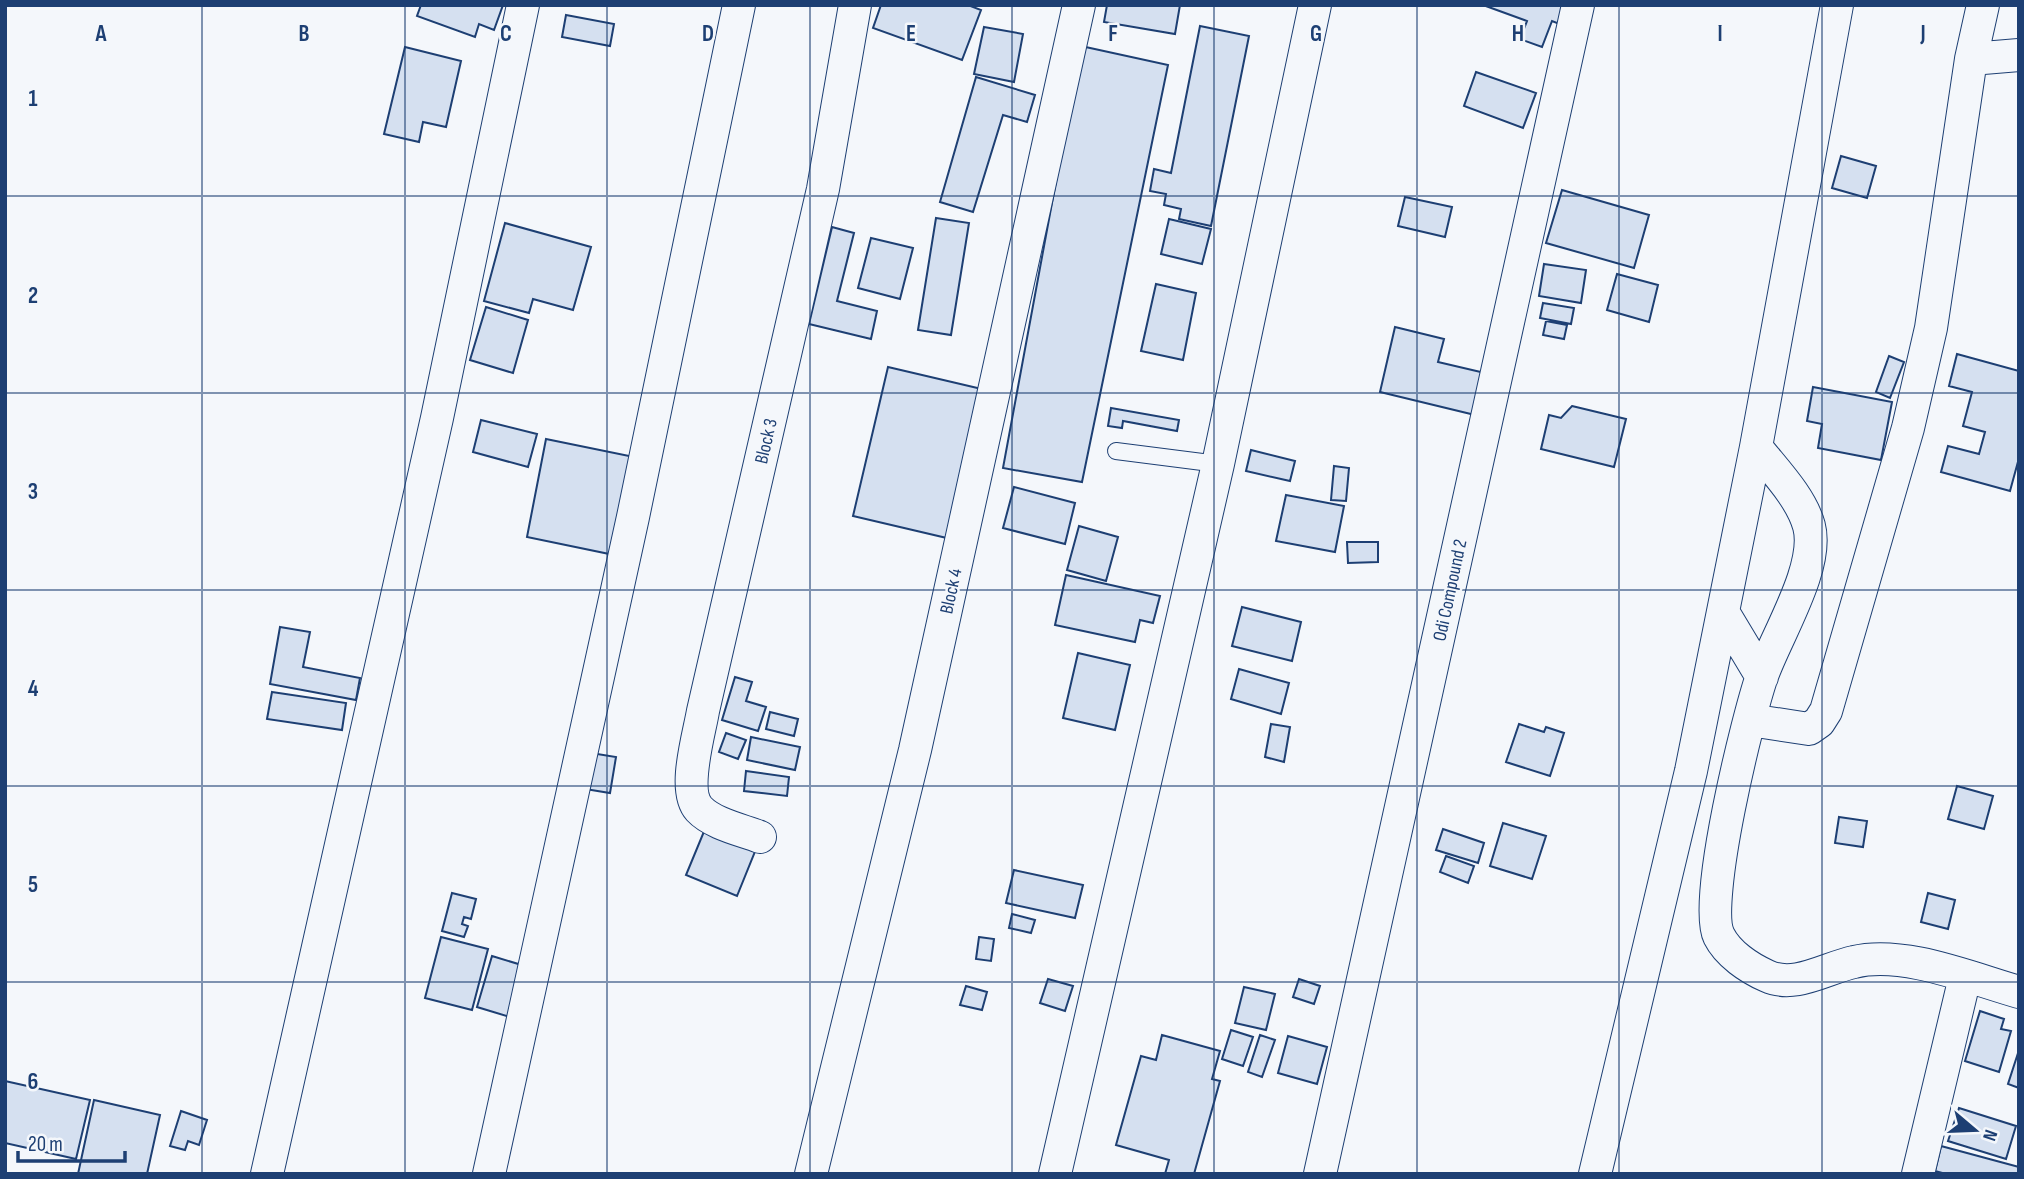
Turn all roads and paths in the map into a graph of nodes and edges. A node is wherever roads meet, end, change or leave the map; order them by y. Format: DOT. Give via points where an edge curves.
graph roads {
  1 [pos="523,5"];
  2 [pos="739,5"];
  3 [pos="855,5"];
  4 [pos="1079,5"];
  5 [pos="1315,5"];
  6 [pos="1578,5"];
  7 [pos="1837,5"];
  8 [pos="1983,5"];
  9 [pos="2019,55"];
  10 [pos="1971,59"];
  11 [pos="1756,447"];
  12 [pos="1116,451"];
  13 [pos="1218,464"];
  14 [pos="1723,612"];
  15 [pos="1762,677"];
  16 [pos="1749,720"];
  17 [pos="760,837"];
  18 [pos="1965,977"];
  19 [pos="2019,992"];
  20 [pos="267,1174"];
  21 [pos="489,1174"];
  22 [pos="811,1174"];
  23 [pos="1055,1174"];
  24 [pos="1320,1174"];
  25 [pos="1595,1174"];
  26 [pos="1918,1174"];
  1 -- 20 [label="street" via="437,418"];
  2 -- 21 [label="street"];
  3 -- 17 [label="street, Block 3" via="823,189 691,776 699,809"];
  4 -- 22 [label="street, Block 4" via="915,750"];
  5 -- 13 [label="street"];
  6 -- 24 [label="street, Odi Compound 2"];
  7 -- 11 [label="street"];
  8 -- 10 [label="street"];
  9 -- 10 [label="street"];
  10 -- 16 [label="street" via="1931,328 1908,428 1826,711 1809,729"];
  11 -- 14 [label="street"];
  11 -- 15 [label="street" via="1796,500 1809,527 1810,557"];
  12 -- 13 [label="lane"];
  13 -- 23 [label="street"];
  14 -- 15 [label="street"];
  14 -- 25 [label="street" via="1691,771"];
  15 -- 16 [label="street"];
  16 -- 18 [label="street" via="1714,913 1718,935 1735,956 1770,978 1791,981 1879,958"];
  18 -- 19 [label="street"];
  18 -- 26 [label="street"];
}
